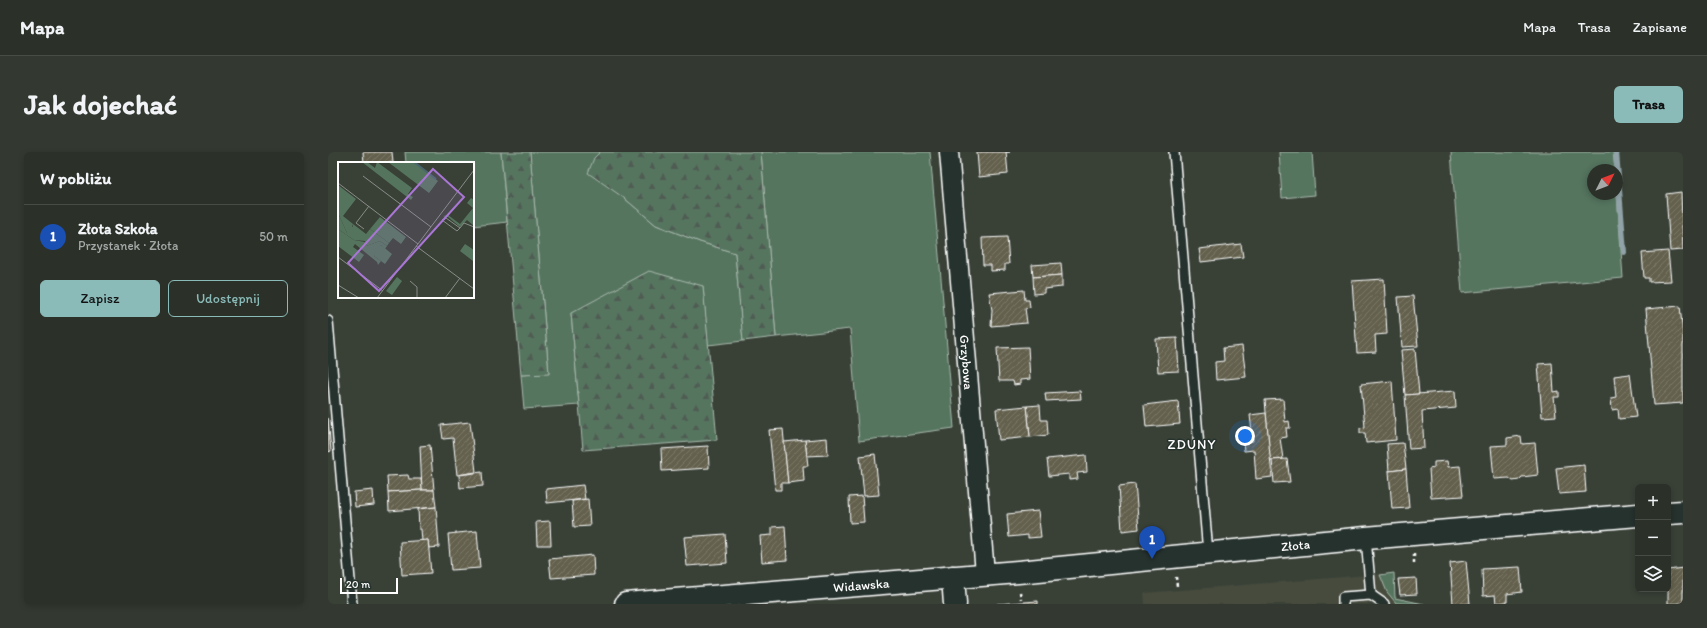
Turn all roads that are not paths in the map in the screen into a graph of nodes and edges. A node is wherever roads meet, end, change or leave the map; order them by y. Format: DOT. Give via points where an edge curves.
graph roads {
  1 [pos="949,152"];
  2 [pos="1174,152"];
  3 [pos="328,321"];
  4 [pos="1683,512"];
  5 [pos="1671,513"];
  6 [pos="1635,515"];
  7 [pos="1366,538"];
  8 [pos="1208,554"];
  9 [pos="985,573"];
  10 [pos="953,577"];
  11 [pos="1371,595"];
  12 [pos="352,604"];
  13 [pos="626,604"];
  14 [pos="955,604"];
  15 [pos="1343,604"];
  16 [pos="1384,604"];
  1 -- 9 [label="street, Grzybowa"];
  2 -- 8 [label="lane"];
  3 -- 12 [label="lane"];
  4 -- 5 [label="street"];
  6 -- 7 [label="street, Złota"];
  7 -- 8 [label="street, Złota"];
  7 -- 11 [label="lane"];
  8 -- 9 [label="street, Złota"];
  9 -- 10 [label="street, Złota"];
  10 -- 13 [label="street, Widawska"];
  10 -- 14 [label="street"];
  11 -- 15 [label="lane" via="1343,597"];
  11 -- 16 [label="lane"];
}
